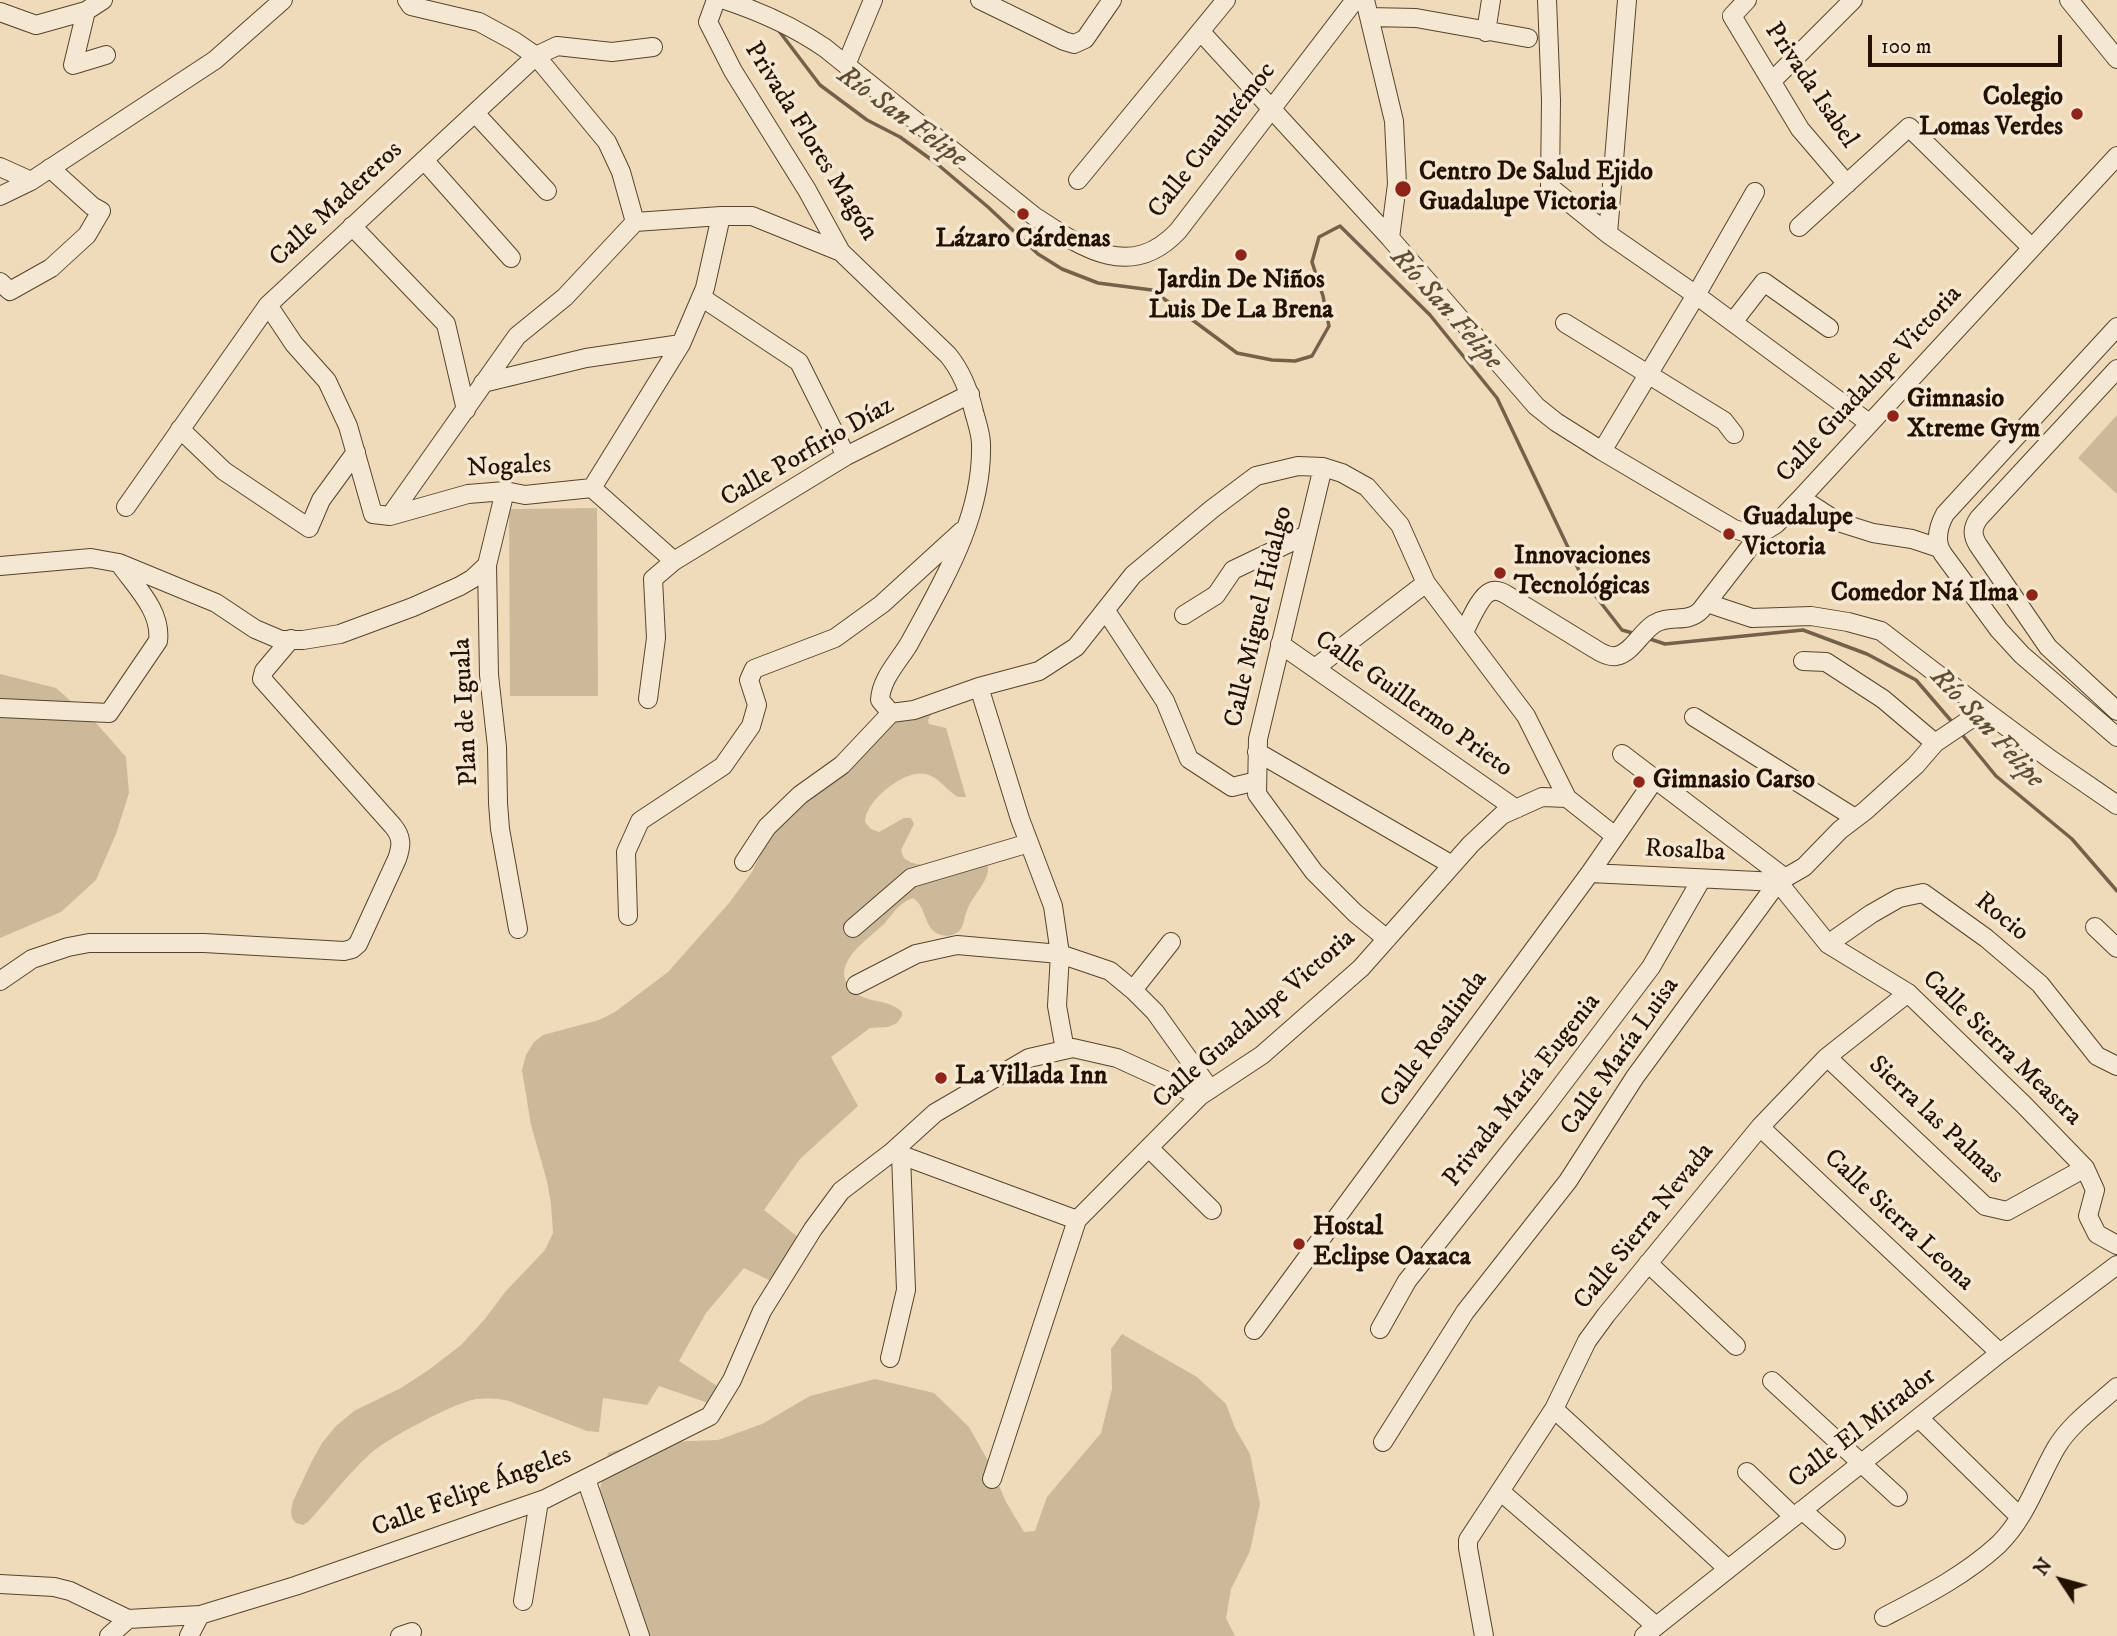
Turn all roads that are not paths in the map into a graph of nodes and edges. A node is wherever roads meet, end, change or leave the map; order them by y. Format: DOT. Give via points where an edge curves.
graph roads {
  1 [pos="103,0"];
  2 [pos="283,0"];
  3 [pos="407,0"];
  4 [pos="716,0"];
  5 [pos="724,0"];
  6 [pos="873,0"];
  7 [pos="980,0"];
  8 [pos="1112,0"];
  9 [pos="1226,0"];
  10 [pos="1355,0"];
  11 [pos="1491,0"];
  12 [pos="1547,0"];
  13 [pos="1627,0"];
  14 [pos="1747,0"];
  15 [pos="1853,0"];
  16 [pos="2069,0"];
  17 [pos="1367,9"];
  18 [pos="86,11"];
  19 [pos="0,12"];
  20 [pos="1201,32"];
  21 [pos="1486,32"];
  22 [pos="1528,38"];
  23 [pos="653,47"];
  24 [pos="106,55"];
  25 [pos="536,56"];
  26 [pos="2117,59"];
  27 [pos="846,65"];
  28 [pos="1772,81"];
  29 [pos="1272,110"];
  30 [pos="475,113"];
  31 [pos="2117,156"];
  32 [pos="424,160"];
  33 [pos="0,167"];
  34 [pos="50,168"];
  35 [pos="1078,180"];
  36 [pos="31,181"];
  37 [pos="1846,184"];
  38 [pos="547,191"];
  39 [pos="1755,192"];
  40 [pos="0,196"];
  41 [pos="720,216"];
  42 [pos="635,222"];
  43 [pos="352,226"];
  44 [pos="1799,227"];
  45 [pos="1608,234"];
  46 [pos="1390,238"];
  47 [pos="2032,248"];
  48 [pos="841,252"];
  49 [pos="512,258"];
  50 [pos="0,282"];
  51 [pos="1696,295"];
  52 [pos="701,297"];
  53 [pos="268,305"];
  54 [pos="1733,322"];
  55 [pos="1565,323"];
  56 [pos="2117,327"];
  57 [pos="1829,328"];
  58 [pos="681,344"];
  59 [pos="2117,369"];
  60 [pos="1648,374"];
  61 [pos="482,383"];
  62 [pos="970,394"];
  63 [pos="466,410"];
  64 [pos="1869,423"];
  65 [pos="180,429"];
  66 [pos="1734,434"];
  67 [pos="1602,451"];
  68 [pos="356,452"];
  69 [pos="846,456"];
  70 [pos="1323,467"];
  71 [pos="592,488"];
  72 [pos="505,491"];
  73 [pos="1801,498"];
  74 [pos="125,507"];
  75 [pos="390,516"];
  76 [pos="969,524"];
  77 [pos="1760,534"];
  78 [pos="1306,535"];
  79 [pos="1939,548"];
  80 [pos="674,561"];
  81 [pos="119,563"];
  82 [pos="487,565"];
  83 [pos="0,566"];
  84 [pos="1426,583"];
  85 [pos="1707,603"];
  86 [pos="1106,611"];
  87 [pos="1184,615"];
  88 [pos="1464,632"];
  89 [pos="291,639"];
  90 [pos="1280,644"];
  91 [pos="1803,661"];
  92 [pos="1315,668"];
  93 [pos="979,687"];
  94 [pos="648,699"];
  95 [pos="0,708"];
  96 [pos="1984,710"];
  97 [pos="2117,711"];
  98 [pos="891,713"];
  99 [pos="1694,717"];
  100 [pos="2117,737"];
  101 [pos="1938,741"];
  102 [pos="1257,752"];
  103 [pos="1622,754"];
  104 [pos="1655,779"];
  105 [pos="1257,781"];
  106 [pos="1567,798"];
  107 [pos="2117,805"];
  108 [pos="1516,809"];
  109 [pos="1855,818"];
  110 [pos="1615,836"];
  111 [pos="1029,843"];
  112 [pos="744,862"];
  113 [pos="1452,865"];
  114 [pos="1590,873"];
  115 [pos="1701,880"];
  116 [pos="1781,880"];
  117 [pos="628,916"];
  118 [pos="2095,927"];
  119 [pos="853,928"];
  120 [pos="518,929"];
  121 [pos="1387,939"];
  122 [pos="1171,942"];
  123 [pos="1828,944"];
  124 [pos="2117,948"];
  125 [pos="1060,954"];
  126 [pos="0,981"];
  127 [pos="856,985"];
  128 [pos="1133,990"];
  129 [pos="1909,993"];
  130 [pos="1065,1050"];
  131 [pos="1827,1057"];
  132 [pos="2117,1066"];
  133 [pos="1205,1093"];
  134 [pos="1760,1126"];
  135 [pos="1150,1149"];
  136 [pos="896,1154"];
  137 [pos="2085,1168"];
  138 [pos="1212,1210"];
  139 [pos="1077,1220"];
  140 [pos="2117,1245"];
  141 [pos="1648,1263"];
  142 [pos="2117,1265"];
  143 [pos="1380,1329"];
  144 [pos="1254,1330"];
  145 [pos="1736,1346"];
  146 [pos="2000,1353"];
  147 [pos="890,1358"];
  148 [pos="1772,1381"];
  149 [pos="2117,1387"];
  150 [pos="1554,1409"];
  151 [pos="1919,1418"];
  152 [pos="1382,1443"];
  153 [pos="1861,1462"];
  154 [pos="1747,1472"];
  155 [pos="586,1479"];
  156 [pos="992,1479"];
  157 [pos="1500,1491"];
  158 [pos="1899,1497"];
  159 [pos="539,1501"];
  160 [pos="1798,1514"];
  161 [pos="2020,1517"];
  162 [pos="1836,1540"];
  163 [pos="1728,1569"];
  164 [pos="0,1584"];
  165 [pos="523,1601"];
  166 [pos="200,1615"];
  167 [pos="1884,1617"];
  168 [pos="128,1619"];
  169 [pos="1650,1631"];
  170 [pos="109,1636"];
  171 [pos="188,1636"];
  172 [pos="640,1636"];
  173 [pos="1484,1636"];
  1 -- 18 [label="street"];
  2 -- 34 [label="street" via="215,60"];
  3 -- 25 [label="street" via="411,6 479,22"];
  4 -- 48 [label="street, Privada Flores Magón" via="708,22"];
  5 -- 27 [label="street, Calle Cuauhtémoc" via="779,19"];
  6 -- 27 [label="street"];
  7 -- 8 [label="street" via="1074,44 1083,42"];
  9 -- 20 [label="street"];
  10 -- 29 [label="street, Calle Cuauhtémoc"];
  11 -- 21 [label="street"];
  12 -- 45 [label="street" via="1550,187"];
  13 -- 45 [label="street"];
  14 -- 28 [label="street, Privada Isabel" via="1732,16"];
  15 -- 28 [label="street"];
  16 -- 26 [label="street"];
  17 -- 21 [label="street"];
  17 -- 46 [label="street" via="1394,121 1397,184"];
  18 -- 19 [label="street" via="36,25"];
  18 -- 24 [label="street" via="73,65"];
  20 -- 29 [label="street"];
  20 -- 35 [label="street"];
  21 -- 22 [label="street"];
  23 -- 25 [label="street, Calle Madereros" via="612,52 557,46"];
  25 -- 30 [label="street, Calle Madereros"];
  25 -- 42 [label="street" via="607,142"];
  27 -- 29 [label="street, Calle Cuauhtémoc" via="1034,216 1088,249 1115,256 1146,254 1170,240"];
  28 -- 37 [label="street, Privada Isabel" via="1800,129"];
  29 -- 46 [label="street"];
  30 -- 32 [label="street, Calle Madereros"];
  30 -- 38 [label="street"];
  31 -- 47 [label="street, Calle Guadalupe Victoria"];
  32 -- 43 [label="street, Calle Madereros"];
  32 -- 49 [label="street"];
  33 -- 36 [label="street"];
  34 -- 36 [label="street"];
  34 -- 50 [label="street" via="101,211 88,235 51,268 10,291"];
  36 -- 40 [label="street"];
  37 -- 44 [label="street"];
  37 -- 47 [label="street" via="1909,127"];
  39 -- 51 [label="street"];
  41 -- 42 [label="street"];
  41 -- 48 [label="street" via="752,216"];
  41 -- 52 [label="street"];
  42 -- 61 [label="street" via="565,297 517,336"];
  43 -- 53 [label="street, Calle Madereros"];
  43 -- 63 [label="street" via="446,324"];
  45 -- 51 [label="street"];
  46 -- 67 [label="street" via="1536,406"];
  47 -- 64 [label="street, Calle Guadalupe Victoria"];
  48 -- 62 [label="street, Privada Flores Magón" via="958,367"];
  51 -- 54 [label="street"];
  51 -- 60 [label="street"];
  52 -- 58 [label="street"];
  52 -- 69 [label="street" via="799,362"];
  53 -- 65 [label="street, Calle Madereros"];
  53 -- 68 [label="street" via="327,381"];
  54 -- 57 [label="street" via="1764,282"];
  54 -- 64 [label="street"];
  55 -- 60 [label="street"];
  56 -- 79 [label="street" via="1945,514 1938,530"];
  58 -- 61 [label="street" via="586,358"];
  58 -- 71 [label="street"];
  59 -- 97 [label="street" via="1979,518 1973,534 2048,647"];
  60 -- 66 [label="street" via="1724,421"];
  60 -- 67 [label="street"];
  61 -- 63 [label="street"];
  62 -- 69 [label="street, Calle Porfirio Díaz"];
  62 -- 76 [label="street, Privada Flores Magón" via="981,441 980,481"];
  63 -- 75 [label="street"];
  64 -- 73 [label="street, Calle Guadalupe Victoria"];
  65 -- 68 [label="street" via="224,471 309,528 321,500"];
  65 -- 74 [label="street, Calle Madereros"];
  67 -- 77 [label="street" via="1734,529"];
  68 -- 75 [label="street" via="373,514"];
  69 -- 80 [label="street, Calle Porfirio Díaz"];
  70 -- 78 [label="street, Calle Miguel Hidalgo"];
  70 -- 84 [label="street" via="1367,487 1400,525"];
  70 -- 86 [label="street" via="1256,476 1133,575"];
  71 -- 72 [label="street, Nogales" via="524,495"];
  71 -- 80 [label="street"];
  72 -- 75 [label="street, Nogales" via="468,494"];
  72 -- 82 [label="street, Plan de Iguala"];
  73 -- 77 [label="street, Calle Guadalupe Victoria"];
  73 -- 79 [label="street" via="1838,522"];
  76 -- 98 [label="street, Privada Flores Magón" via="881,688 880,700"];
  76 -- 117 [label="street" via="882,604 835,638 754,669 749,680 757,705 751,726 723,766 640,821 626,852"];
  77 -- 85 [label="street, Calle Guadalupe Victoria"];
  78 -- 87 [label="street" via="1233,570 1216,595"];
  78 -- 90 [label="street, Calle Miguel Hidalgo"];
  79 -- 100 [label="street" via="2015,648"];
  80 -- 94 [label="street, Calle Porfirio Díaz" via="653,579 656,638"];
  81 -- 83 [label="street" via="91,558"];
  81 -- 89 [label="street" via="216,603 255,629"];
  81 -- 95 [label="street" via="152,608 160,627 158,641 109,713"];
  82 -- 89 [label="street" via="460,586 372,623 340,634"];
  82 -- 120 [label="street, Plan de Iguala" via="498,803"];
  84 -- 88 [label="street"];
  84 -- 92 [label="street"];
  85 -- 88 [label="street, Calle Guadalupe Victoria" via="1695,616 1651,626 1615,656 1602,653 1499,591 1484,596"];
  85 -- 96 [label="street" via="1752,618 1803,615 1875,628"];
  86 -- 93 [label="street" via="1076,647 1039,671"];
  86 -- 105 [label="street" via="1166,701 1189,759 1232,787"];
  88 -- 106 [label="street" via="1526,716"];
  89 -- 126 [label="street" via="262,679 401,838 397,859 358,944 344,951 204,943 89,943 32,959"];
  90 -- 92 [label="street, Calle Guillermo Prieto"];
  90 -- 102 [label="street, Calle Miguel Hidalgo"];
  91 -- 101 [label="street" via="1826,662"];
  92 -- 108 [label="street, Calle Guillermo Prieto"];
  93 -- 98 [label="street" via="914,710"];
  93 -- 111 [label="street"];
  96 -- 101 [label="street, Calle María Luisa"];
  96 -- 107 [label="street"];
  98 -- 112 [label="street" via="842,765 800,795 767,827"];
  99 -- 109 [label="street"];
  101 -- 109 [label="street, Calle María Luisa"];
  102 -- 105 [label="street, Calle Miguel Hidalgo"];
  102 -- 113 [label="street"];
  103 -- 104 [label="street, Calle Sierra Meastra"];
  104 -- 110 [label="street, Calle Rosalinda"];
  104 -- 116 [label="street, Calle Sierra Meastra"];
  105 -- 121 [label="street, Calle Miguel Hidalgo" via="1257,794 1314,872"];
  106 -- 108 [label="street, Calle Guadalupe Victoria" via="1542,797"];
  106 -- 110 [label="street"];
  108 -- 113 [label="street, Calle Guadalupe Victoria" via="1503,815"];
  109 -- 116 [label="street, Calle María Luisa" via="1804,867"];
  110 -- 114 [label="street, Calle Rosalinda"];
  111 -- 119 [label="street" via="911,878"];
  111 -- 125 [label="street" via="1053,906"];
  113 -- 121 [label="street, Calle Guadalupe Victoria"];
  114 -- 115 [label="street, Rosalba"];
  114 -- 144 [label="street, Calle Rosalinda"];
  115 -- 116 [label="street, Rosalba"];
  115 -- 143 [label="street, Privada María Eugenia" via="1651,967 1407,1282"];
  116 -- 123 [label="street, Calle Sierra Meastra"];
  116 -- 152 [label="street, Calle María Luisa" via="1635,1077 1568,1181 1465,1312"];
  118 -- 124 [label="street"];
  121 -- 133 [label="street, Calle Guadalupe Victoria" via="1361,968 1262,1055"];
  122 -- 128 [label="street"];
  123 -- 129 [label="street, Calle Sierra Meastra"];
  123 -- 132 [label="street, Rocio" via="1899,898 1923,893 2040,984 2097,1056"];
  125 -- 127 [label="street" via="957,945 916,954"];
  125 -- 128 [label="street" via="1110,971"];
  125 -- 130 [label="street" via="1057,1006"];
  128 -- 133 [label="street" via="1155,1012"];
  129 -- 131 [label="street, Calle Sierra Nevada"];
  129 -- 137 [label="street, Calle Sierra Meastra"];
  130 -- 133 [label="street, Calle Felipe Ángeles" via="1117,1058"];
  130 -- 136 [label="street, Calle Felipe Ángeles" via="1029,1058 935,1113"];
  131 -- 134 [label="street, Calle Sierra Nevada"];
  131 -- 137 [label="street, Sierra las Palmas" via="1985,1206 2007,1211"];
  133 -- 135 [label="street, Calle Guadalupe Victoria"];
  134 -- 141 [label="street, Calle Sierra Nevada"];
  134 -- 146 [label="street, Calle Sierra Leona"];
  135 -- 138 [label="street"];
  135 -- 139 [label="street, Calle Guadalupe Victoria"];
  136 -- 139 [label="street"];
  136 -- 147 [label="street" via="906,1290"];
  136 -- 155 [label="street, Calle Felipe Ángeles" via="841,1191 813,1229 762,1311 732,1380 710,1416"];
  137 -- 140 [label="street" via="2095,1190 2088,1216 2097,1234"];
  139 -- 156 [label="street"];
  141 -- 145 [label="street"];
  141 -- 150 [label="street, Calle Sierra Nevada" via="1587,1341"];
  142 -- 146 [label="street, Calle El Mirador"];
  146 -- 151 [label="street, Calle El Mirador"];
  148 -- 153 [label="street"];
  149 -- 161 [label="street" via="2057,1447"];
  150 -- 157 [label="street, Calle Sierra Nevada"];
  150 -- 163 [label="street"];
  151 -- 153 [label="street, Calle El Mirador"];
  151 -- 161 [label="street"];
  153 -- 158 [label="street"];
  153 -- 160 [label="street, Calle El Mirador"];
  154 -- 160 [label="street"];
  155 -- 159 [label="street, Calle Felipe Ángeles"];
  155 -- 172 [label="street"];
  157 -- 169 [label="street"];
  157 -- 173 [label="street, Calle Sierra Nevada" via="1471,1534 1468,1548"];
  159 -- 165 [label="street"];
  159 -- 166 [label="street, Calle Felipe Ángeles"];
  160 -- 162 [label="street"];
  160 -- 163 [label="street, Calle El Mirador"];
  161 -- 167 [label="street" via="1998,1544 1947,1584"];
  163 -- 169 [label="street, Calle El Mirador"];
  164 -- 168 [label="street, Calle Felipe Ángeles" via="62,1589"];
  166 -- 168 [label="street, Calle Felipe Ángeles"];
  166 -- 171 [label="street"];
  168 -- 170 [label="street"];
}
